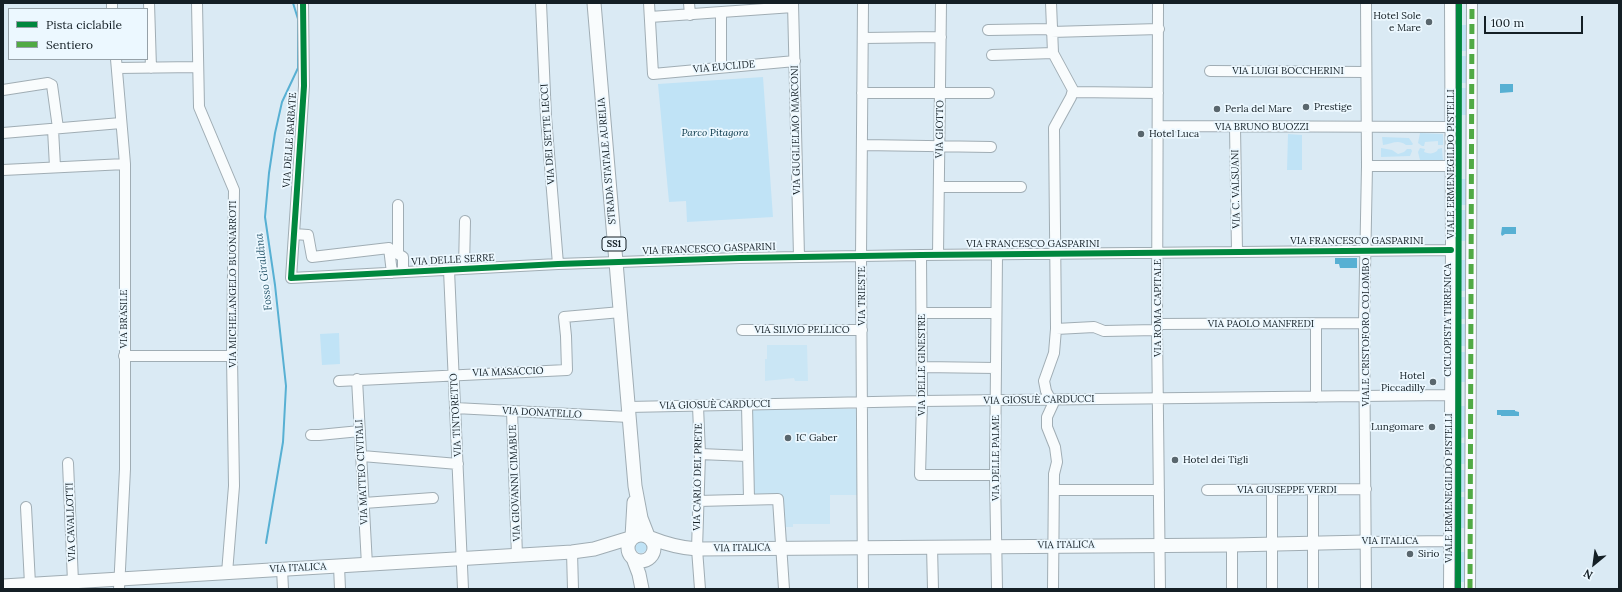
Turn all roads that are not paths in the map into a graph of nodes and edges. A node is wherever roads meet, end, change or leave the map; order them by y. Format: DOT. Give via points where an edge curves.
graph roads {
  1 [pos="149,3"];
  2 [pos="197,3"];
  3 [pos="303,3"];
  4 [pos="541,3"];
  5 [pos="594,3"];
  6 [pos="649,3"];
  7 [pos="689,3"];
  8 [pos="863,3"];
  9 [pos="941,3"];
  10 [pos="1051,3"];
  11 [pos="1158,3"];
  12 [pos="1366,3"];
  13 [pos="1450,3"];
  14 [pos="1472,3"];
  15 [pos="793,5"];
  16 [pos="732,8"];
  17 [pos="722,13"];
  18 [pos="690,15"];
  19 [pos="650,17"];
  20 [pos="1159,29"];
  21 [pos="988,30"];
  22 [pos="1051,31"];
  23 [pos="941,37"];
  24 [pos="863,38"];
  25 [pos="1053,53"];
  26 [pos="992,54"];
  27 [pos="795,61"];
  28 [pos="117,63"];
  29 [pos="198,66"];
  30 [pos="722,67"];
  31 [pos="151,68"];
  32 [pos="1210,71"];
  33 [pos="1366,72"];
  34 [pos="3,90"];
  35 [pos="941,92"];
  36 [pos="1073,92"];
  37 [pos="862,93"];
  38 [pos="989,93"];
  39 [pos="1158,93"];
  40 [pos="121,123"];
  41 [pos="1158,126"];
  42 [pos="1235,127"];
  43 [pos="1367,127"];
  44 [pos="1450,127"];
  45 [pos="55,128"];
  46 [pos="3,133"];
  47 [pos="862,145"];
  48 [pos="940,146"];
  49 [pos="991,147"];
  50 [pos="125,164"];
  51 [pos="1367,166"];
  52 [pos="1450,166"];
  53 [pos="55,167"];
  54 [pos="3,170"];
  55 [pos="940,187"];
  56 [pos="1021,188"];
  57 [pos="398,205"];
  58 [pos="465,221"];
  59 [pos="294,234"];
  60 [pos="1451,250"];
  61 [pos="1237,251"];
  62 [pos="1366,251"];
  63 [pos="1158,253"];
  64 [pos="1054,254"];
  65 [pos="920,255"];
  66 [pos="938,255"];
  67 [pos="996,255"];
  68 [pos="799,257"];
  69 [pos="861,257"];
  70 [pos="615,262"];
  71 [pos="558,264"];
  72 [pos="464,269"];
  73 [pos="448,270"];
  74 [pos="403,272"];
  75 [pos="392,273"];
  76 [pos="291,278"];
  77 [pos="621,312"];
  78 [pos="922,313"];
  79 [pos="996,313"];
  80 [pos="1364,323"];
  81 [pos="1316,324"];
  82 [pos="1158,327"];
  83 [pos="1056,329"];
  84 [pos="742,330"];
  85 [pos="862,330"];
  86 [pos="124,356"];
  87 [pos="232,356"];
  88 [pos="922,367"];
  89 [pos="996,368"];
  90 [pos="454,374"];
  91 [pos="358,379"];
  92 [pos="339,381"];
  93 [pos="1450,395"];
  94 [pos="1365,396"];
  95 [pos="1316,397"];
  96 [pos="1158,398"];
  97 [pos="996,400"];
  98 [pos="1051,400"];
  99 [pos="922,401"];
  100 [pos="862,403"];
  101 [pos="748,405"];
  102 [pos="698,406"];
  103 [pos="455,408"];
  104 [pos="512,411"];
  105 [pos="628,412"];
  106 [pos="360,431"];
  107 [pos="312,435"];
  108 [pos="700,454"];
  109 [pos="362,456"];
  110 [pos="747,456"];
  111 [pos="68,463"];
  112 [pos="458,464"];
  113 [pos="995,475"];
  114 [pos="635,486"];
  115 [pos="1366,489"];
  116 [pos="1054,490"];
  117 [pos="1159,490"];
  118 [pos="1207,490"];
  119 [pos="1272,490"];
  120 [pos="1313,490"];
  121 [pos="433,498"];
  122 [pos="749,499"];
  123 [pos="698,500"];
  124 [pos="364,503"];
  125 [pos="26,507"];
  126 [pos="649,537"];
  127 [pos="631,538"];
  128 [pos="1448,541"];
  129 [pos="1314,542"];
  130 [pos="1366,542"];
  131 [pos="1272,543"];
  132 [pos="1159,544"];
  133 [pos="1232,544"];
  134 [pos="932,546"];
  135 [pos="997,546"];
  136 [pos="1053,546"];
  137 [pos="782,547"];
  138 [pos="862,547"];
  139 [pos="683,548"];
  140 [pos="697,548"];
  141 [pos="594,550"];
  142 [pos="572,552"];
  143 [pos="517,556"];
  144 [pos="630,556"];
  145 [pos="650,558"];
  146 [pos="463,559"];
  147 [pos="367,565"];
  148 [pos="339,566"];
  149 [pos="282,569"];
  150 [pos="228,573"];
  151 [pos="74,582"];
  152 [pos="30,584"];
  153 [pos="120,584"];
  154 [pos="3,586"];
  155 [pos="283,589"];
  156 [pos="340,589"];
  157 [pos="463,589"];
  158 [pos="573,589"];
  159 [pos="642,589"];
  160 [pos="646,589"];
  161 [pos="700,589"];
  162 [pos="784,589"];
  163 [pos="863,589"];
  164 [pos="933,589"];
  165 [pos="997,589"];
  166 [pos="1053,589"];
  167 [pos="1160,589"];
  168 [pos="1232,589"];
  169 [pos="1272,589"];
  170 [pos="1313,589"];
  171 [pos="1366,589"];
  172 [pos="1449,589"];
  173 [pos="1470,589"];
  1 -- 31 [label="street"];
  2 -- 29 [label="street, VIA MICHELANGELO BUONARROTI"];
  3 -- 59 [label="street, VIA DELLE BARBATE" via="304,86"];
  4 -- 71 [label="street, VIA DEI SETTE LECCI"];
  5 -- 70 [label="main road, STRADA STATALE AURELIA / SS1"];
  6 -- 19 [label="street"];
  7 -- 18 [label="street"];
  8 -- 24 [label="street, VIA TRIESTE"];
  9 -- 23 [label="street, VIA GIOTTO"];
  10 -- 22 [label="street"];
  11 -- 20 [label="street, VIA ROMA CAPITALE"];
  12 -- 33 [label="street, VIALE CRISTOFORO COLOMBO"];
  13 -- 44 [label="street, VIALE ERMENEGILDO PISTELLI"];
  14 -- 173 [label="street"];
  15 -- 16 [label="street"];
  15 -- 27 [label="street, VIA GUGLIELMO MARCONI"];
  16 -- 17 [label="street"];
  17 -- 18 [label="street"];
  17 -- 30 [label="street"];
  18 -- 19 [label="street"];
  19 -- 30 [label="street, VIA EUCLIDE" via="653,74"];
  20 -- 22 [label="street"];
  20 -- 39 [label="street, VIA ROMA CAPITALE"];
  21 -- 22 [label="street"];
  22 -- 25 [label="street"];
  23 -- 24 [label="street"];
  23 -- 35 [label="street, VIA GIOTTO"];
  24 -- 37 [label="street, VIA TRIESTE"];
  25 -- 26 [label="street"];
  25 -- 36 [label="street"];
  27 -- 30 [label="street, VIA EUCLIDE"];
  27 -- 68 [label="street, VIA GUGLIELMO MARCONI"];
  28 -- 31 [label="street"];
  28 -- 40 [label="street, VIA BRASILE"];
  29 -- 31 [label="street"];
  29 -- 87 [label="street, VIA MICHELANGELO BUONARROTI" via="199,107 234,190"];
  32 -- 33 [label="street, VIA LUIGI BOCCHERINI"];
  33 -- 43 [label="street, VIALE CRISTOFORO COLOMBO"];
  34 -- 45 [label="street" via="48,83 52,85"];
  35 -- 37 [label="street"];
  35 -- 38 [label="street"];
  35 -- 48 [label="street, VIA GIOTTO"];
  36 -- 39 [label="street"];
  36 -- 64 [label="street" via="1054,128"];
  37 -- 47 [label="street, VIA TRIESTE"];
  39 -- 41 [label="street, VIA ROMA CAPITALE"];
  40 -- 45 [label="street"];
  40 -- 50 [label="street, VIA BRASILE"];
  41 -- 42 [label="street, VIA BRUNO BUOZZI"];
  41 -- 63 [label="street, VIA ROMA CAPITALE"];
  42 -- 43 [label="street, VIA BRUNO BUOZZI"];
  42 -- 61 [label="street, VIA C. VALSUANI"];
  43 -- 44 [label="street, VIA BRUNO BUOZZI"];
  43 -- 51 [label="street, VIALE CRISTOFORO COLOMBO"];
  44 -- 52 [label="street, VIALE ERMENEGILDO PISTELLI"];
  45 -- 46 [label="street"];
  45 -- 53 [label="street"];
  47 -- 48 [label="street"];
  47 -- 69 [label="street, VIA TRIESTE"];
  48 -- 49 [label="street"];
  48 -- 55 [label="street, VIA GIOTTO"];
  50 -- 53 [label="street"];
  50 -- 86 [label="street, VIA BRASILE"];
  51 -- 52 [label="street"];
  51 -- 62 [label="street, VIALE CRISTOFORO COLOMBO"];
  52 -- 60 [label="street, VIALE ERMENEGILDO PISTELLI"];
  53 -- 54 [label="street"];
  55 -- 56 [label="street"];
  55 -- 66 [label="street, VIA GIOTTO"];
  57 -- 74 [label="street" via="398,254 403,257"];
  58 -- 72 [label="street"];
  59 -- 75 [label="street" via="308,235 312,257 389,248"];
  59 -- 76 [label="street, VIA DELLE BARBATE"];
  60 -- 62 [label="street, VIA FRANCESCO GASPARINI"];
  60 -- 93 [label="street, VIALE ERMENEGILDO PISTELLI"];
  61 -- 62 [label="street, VIA FRANCESCO GASPARINI"];
  61 -- 63 [label="street, VIA FRANCESCO GASPARINI"];
  62 -- 80 [label="street, VIALE CRISTOFORO COLOMBO"];
  63 -- 64 [label="street, VIA FRANCESCO GASPARINI"];
  63 -- 82 [label="street, VIA ROMA CAPITALE"];
  64 -- 67 [label="street, VIA FRANCESCO GASPARINI"];
  64 -- 83 [label="street"];
  65 -- 66 [label="street, VIA FRANCESCO GASPARINI"];
  65 -- 69 [label="street, VIA FRANCESCO GASPARINI"];
  65 -- 78 [label="street, VIA DELLE GINESTRE"];
  66 -- 67 [label="street, VIA FRANCESCO GASPARINI"];
  67 -- 79 [label="street, VIA DELLE PALME"];
  68 -- 69 [label="street, VIA FRANCESCO GASPARINI"];
  68 -- 70 [label="street, VIA FRANCESCO GASPARINI"];
  69 -- 85 [label="street, VIA TRIESTE"];
  70 -- 71 [label="street, VIA DELLE SERRE"];
  70 -- 77 [label="main road, STRADA STATALE AURELIA / SS1"];
  71 -- 72 [label="street, VIA DELLE SERRE"];
  72 -- 73 [label="street, VIA DELLE SERRE"];
  73 -- 74 [label="street, VIA DELLE SERRE"];
  73 -- 90 [label="street, VIA TINTORETTO"];
  74 -- 75 [label="street, VIA DELLE SERRE"];
  75 -- 76 [label="street, VIA DELLE SERRE"];
  77 -- 90 [label="street, VIA MASACCIO" via="564,317 567,370"];
  77 -- 105 [label="main road, STRADA STATALE AURELIA / SS1"];
  78 -- 79 [label="street"];
  78 -- 88 [label="street, VIA DELLE GINESTRE"];
  79 -- 89 [label="street, VIA DELLE PALME"];
  80 -- 81 [label="street, VIA PAOLO MANFREDI"];
  80 -- 94 [label="street, VIALE CRISTOFORO COLOMBO"];
  81 -- 82 [label="street, VIA PAOLO MANFREDI"];
  81 -- 95 [label="street"];
  82 -- 83 [label="street, VIA PAOLO MANFREDI"];
  82 -- 96 [label="street, VIA ROMA CAPITALE"];
  83 -- 98 [label="street" via="1054,353 1044,381"];
  84 -- 85 [label="street, VIA SILVIO PELLICO"];
  85 -- 100 [label="street, VIA TRIESTE"];
  86 -- 87 [label="street"];
  86 -- 153 [label="street, VIA BRASILE" via="125,469"];
  87 -- 150 [label="street, VIA MICHELANGELO BUONARROTI" via="234,486"];
  88 -- 89 [label="street"];
  88 -- 99 [label="street, VIA DELLE GINESTRE"];
  89 -- 97 [label="street, VIA DELLE PALME"];
  90 -- 91 [label="street, VIA MASACCIO"];
  90 -- 103 [label="street, VIA TINTORETTO"];
  91 -- 92 [label="street, VIA MASACCIO"];
  91 -- 106 [label="street, VIA MATTEO CIVITALI"];
  93 -- 94 [label="street, VIA GIOSUÈ CARDUCCI"];
  93 -- 128 [label="street, VIALE ERMENEGILDO PISTELLI"];
  94 -- 95 [label="street, VIA GIOSUÈ CARDUCCI"];
  94 -- 115 [label="street, VIALE CRISTOFORO COLOMBO"];
  95 -- 96 [label="street, VIA GIOSUÈ CARDUCCI"];
  96 -- 98 [label="street, VIA GIOSUÈ CARDUCCI"];
  96 -- 117 [label="street, VIA ROMA CAPITALE"];
  97 -- 98 [label="street, VIA GIOSUÈ CARDUCCI"];
  97 -- 99 [label="street, VIA GIOSUÈ CARDUCCI"];
  97 -- 113 [label="street, VIA DELLE PALME"];
  98 -- 116 [label="street" via="1053,404 1047,417 1057,462"];
  99 -- 100 [label="street, VIA GIOSUÈ CARDUCCI"];
  99 -- 113 [label="street, VIA DELLE GINESTRE" via="920,475"];
  100 -- 101 [label="street, VIA GIOSUÈ CARDUCCI"];
  100 -- 138 [label="street, VIA TRIESTE"];
  101 -- 102 [label="street, VIA GIOSUÈ CARDUCCI"];
  101 -- 110 [label="street"];
  102 -- 105 [label="street, VIA GIOSUÈ CARDUCCI"];
  102 -- 108 [label="street, VIA CARLO DEL PRETE"];
  103 -- 104 [label="street, VIA DONATELLO"];
  103 -- 112 [label="street, VIA TINTORETTO"];
  104 -- 105 [label="street, VIA DONATELLO"];
  104 -- 143 [label="street, VIA GIOVANNI CIMABUE"];
  105 -- 114 [label="main road, STRADA STATALE AURELIA / SS1"];
  106 -- 107 [label="street"];
  106 -- 109 [label="street, VIA MATTEO CIVITALI"];
  108 -- 110 [label="street"];
  108 -- 123 [label="street, VIA CARLO DEL PRETE"];
  109 -- 112 [label="street"];
  109 -- 124 [label="street, VIA MATTEO CIVITALI"];
  110 -- 122 [label="street"];
  111 -- 151 [label="street, VIA CAVALLOTTI"];
  112 -- 146 [label="street, VIA TINTORETTO"];
  113 -- 135 [label="street, VIA DELLE PALME"];
  114 -- 126 [label="main road, STRADA STATALE AURELIA / SS1" via="641,518"];
  114 -- 127 [label="main road, STRADA STATALE AURELIA / SS1"];
  115 -- 120 [label="street, VIA GIUSEPPE VERDI"];
  115 -- 130 [label="street, VIALE CRISTOFORO COLOMBO"];
  116 -- 117 [label="street"];
  116 -- 136 [label="street"];
  117 -- 132 [label="street, VIA ROMA CAPITALE"];
  118 -- 119 [label="street, VIA GIUSEPPE VERDI"];
  119 -- 120 [label="street, VIA GIUSEPPE VERDI"];
  119 -- 131 [label="street"];
  120 -- 129 [label="street"];
  121 -- 124 [label="street"];
  122 -- 123 [label="street"];
  122 -- 137 [label="street" via="778,499"];
  123 -- 140 [label="street, VIA CARLO DEL PRETE"];
  124 -- 147 [label="street, VIA MATTEO CIVITALI"];
  125 -- 152 [label="street"];
  126 -- 127 [label="main road" via="637,534"];
  126 -- 139 [label="main road, VIA ITALICA"];
  126 -- 145 [label="main road" via="654,546"];
  127 -- 141 [label="main road, VIA ITALICA"];
  127 -- 144 [label="main road" via="627,545"];
  128 -- 130 [label="street, VIA ITALICA"];
  128 -- 172 [label="street, VIALE ERMENEGILDO PISTELLI"];
  129 -- 130 [label="main road, VIA ITALICA"];
  129 -- 131 [label="main road, VIA ITALICA"];
  129 -- 170 [label="street"];
  130 -- 171 [label="street, VIALE CRISTOFORO COLOMBO"];
  131 -- 133 [label="main road, VIA ITALICA"];
  131 -- 169 [label="street"];
  132 -- 133 [label="main road, VIA ITALICA"];
  132 -- 136 [label="main road, VIA ITALICA"];
  132 -- 167 [label="street, VIA ROMA CAPITALE"];
  133 -- 168 [label="street"];
  134 -- 135 [label="main road, VIA ITALICA"];
  134 -- 138 [label="main road, VIA ITALICA"];
  134 -- 164 [label="street"];
  135 -- 136 [label="main road, VIA ITALICA"];
  135 -- 165 [label="street, VIA DELLE PALME"];
  136 -- 166 [label="street"];
  137 -- 138 [label="main road, VIA ITALICA"];
  137 -- 140 [label="main road, VIA ITALICA"];
  137 -- 162 [label="street"];
  138 -- 163 [label="street, VIA TRIESTE"];
  139 -- 140 [label="main road, VIA ITALICA"];
  139 -- 145 [label="main road, VIA ITALICA"];
  140 -- 161 [label="street, VIA CARLO DEL PRETE"];
  141 -- 142 [label="main road, VIA ITALICA"];
  141 -- 144 [label="main road, VIA ITALICA"];
  142 -- 143 [label="main road, VIA ITALICA"];
  142 -- 158 [label="street"];
  143 -- 146 [label="main road, VIA ITALICA"];
  144 -- 145 [label="main road" via="641,561"];
  144 -- 159 [label="main road" via="639,574"];
  145 -- 160 [label="main road"];
  146 -- 147 [label="main road, VIA ITALICA"];
  146 -- 157 [label="street, VIA TINTORETTO"];
  147 -- 148 [label="main road, VIA ITALICA"];
  148 -- 149 [label="main road, VIA ITALICA"];
  148 -- 156 [label="street"];
  149 -- 150 [label="main road, VIA ITALICA"];
  149 -- 155 [label="street"];
  150 -- 153 [label="main road, VIA ITALICA"];
  151 -- 152 [label="main road, VIA ITALICA"];
  151 -- 153 [label="main road, VIA ITALICA"];
  152 -- 154 [label="main road, VIA ITALICA"];
}
